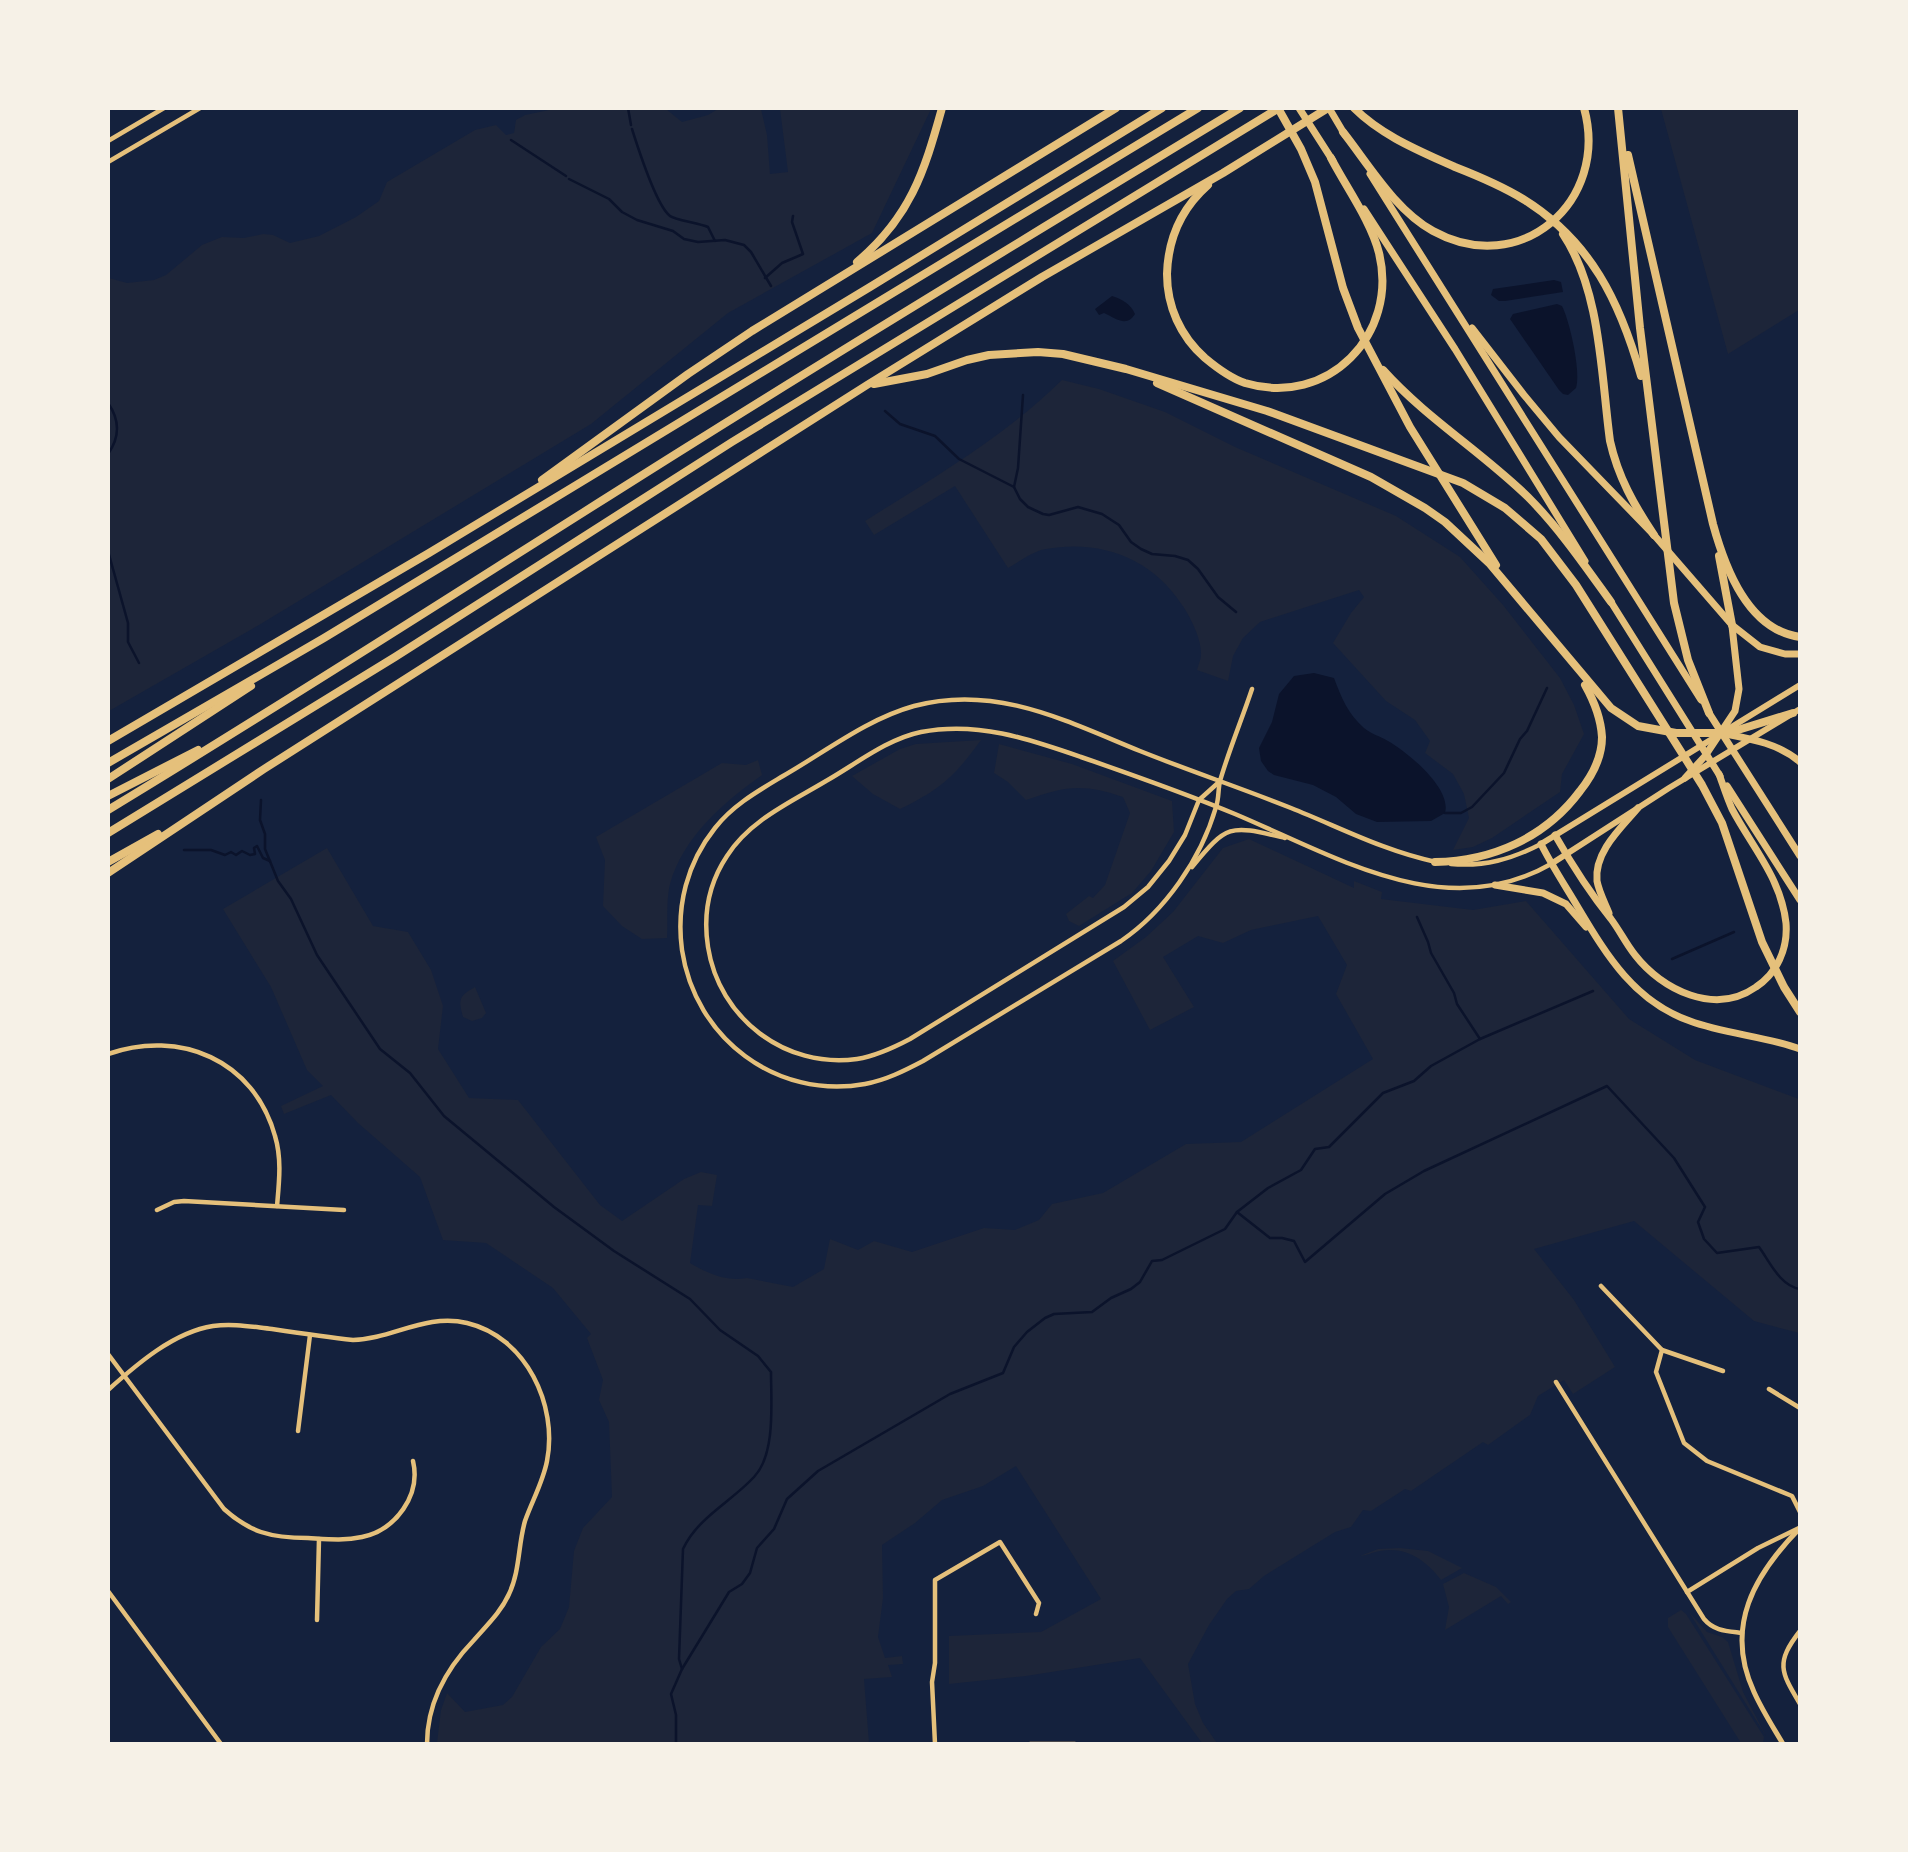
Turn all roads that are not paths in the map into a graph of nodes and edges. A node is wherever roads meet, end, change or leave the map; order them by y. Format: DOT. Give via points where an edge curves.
graph roads {
  1 [pos="164,108"];
  2 [pos="200,108"];
  3 [pos="942,108"];
  4 [pos="1116,108"];
  5 [pos="1162,108"];
  6 [pos="1198,108"];
  7 [pos="1240,108"];
  8 [pos="1278,108"];
  9 [pos="1299,108"];
  10 [pos="1328,108"];
  11 [pos="1354,108"];
  12 [pos="1584,108"];
  13 [pos="1618,110"];
  14 [pos="1343,132"];
  15 [pos="108,141"];
  16 [pos="1331,158"];
  17 [pos="108,162"];
  18 [pos="1223,173"];
  19 [pos="1550,219"];
  20 [pos="839,278"];
  21 [pos="1448,297"];
  22 [pos="1374,360"];
  23 [pos="1126,369"];
  24 [pos="867,385"];
  25 [pos="1649,402"];
  26 [pos="494,514"];
  27 [pos="1713,524"];
  28 [pos="1654,535"];
  29 [pos="1518,596"];
  30 [pos="1611,602"];
  31 [pos="1732,625"];
  32 [pos="1800,637"];
  33 [pos="324,638"];
  34 [pos="1800,654"];
  35 [pos="1573,665"];
  36 [pos="1800,685"];
  37 [pos="1252,689"];
  38 [pos="1796,711"];
  39 [pos="1709,713"];
  40 [pos="263,716"];
  41 [pos="1737,723"];
  42 [pos="1721,733"];
  43 [pos="1749,739"];
  44 [pos="108,740"];
  45 [pos="1800,762"];
  46 [pos="108,763"];
  47 [pos="1719,774"];
  48 [pos="1685,778"];
  49 [pos="108,779"];
  50 [pos="1220,782"];
  51 [pos="108,796"];
  52 [pos="1199,800"];
  53 [pos="215,802"];
  54 [pos="1217,807"];
  55 [pos="1638,808"];
  56 [pos="108,810"];
  57 [pos="108,834"];
  58 [pos="1555,835"];
  59 [pos="1298,842"];
  60 [pos="1541,844"];
  61 [pos="1566,854"];
  62 [pos="1800,856"];
  63 [pos="108,862"];
  64 [pos="1435,862"];
  65 [pos="1551,864"];
  66 [pos="108,873"];
  67 [pos="1182,879"];
  68 [pos="1495,886"];
  69 [pos="1800,901"];
  70 [pos="1612,920"];
  71 [pos="1598,940"];
  72 [pos="1800,1012"];
  73 [pos="1800,1049"];
  74 [pos="108,1054"];
  75 [pos="277,1206"];
  76 [pos="157,1210"];
  77 [pos="344,1210"];
  78 [pos="1601,1286"];
  79 [pos="310,1335"];
  80 [pos="1662,1350"];
  81 [pos="108,1354"];
  82 [pos="1723,1371"];
  83 [pos="125,1376"];
  84 [pos="1556,1382"];
  85 [pos="1769,1389"];
  86 [pos="108,1390"];
  87 [pos="1800,1408"];
  88 [pos="298,1431"];
  89 [pos="413,1461"];
  90 [pos="1800,1491"];
  91 [pos="1792,1496"];
  92 [pos="1800,1512"];
  93 [pos="1800,1528"];
  94 [pos="320,1539"];
  95 [pos="108,1591"];
  96 [pos="1687,1592"];
  97 [pos="1036,1614"];
  98 [pos="317,1620"];
  99 [pos="1800,1631"];
  100 [pos="1742,1633"];
  101 [pos="1800,1704"];
  102 [pos="221,1744"];
  103 [pos="427,1744"];
  104 [pos="935,1744"];
  105 [pos="1030,1744"];
  106 [pos="1075,1744"];
  107 [pos="1783,1744"];
  1 -- 15 [label="street"];
  2 -- 17 [label="street"];
  3 -- 20 [label="highway" via="928,159 906,206 874,247"];
  4 -- 20 [label="highway"];
  5 -- 26 [label="highway"];
  6 -- 33 [label="highway"];
  7 -- 40 [label="highway" via="985,261"];
  8 -- 22 [label="highway" via="1315,182 1340,279"];
  8 -- 57 [label="highway" via="721,449"];
  9 -- 16 [label="main road"];
  10 -- 14 [label="main road"];
  10 -- 18 [label="highway"];
  11 -- 19 [label="highway" via="1392,137 1503,188"];
  12 -- 14 [label="highway" via="1590,138 1588,157 1569,205 1535,233 1486,246 1458,242 1430,229 1395,197"];
  13 -- 25 [label="highway"];
  13 -- 27 [label="highway"];
  14 -- 21 [label="main road"];
  16 -- 18 [label="highway" via="1372,234 1383,284 1381,299 1372,330 1348,361 1298,386 1257,386 1232,377 1194,348 1175,316 1167,271 1175,230 1191,203"];
  16 -- 30 [label="main road"];
  18 -- 24 [label="highway"];
  19 -- 25 [label="highway" via="1580,247 1605,282 1627,329"];
  19 -- 28 [label="highway" via="1571,248 1588,288 1615,460 1631,500"];
  20 -- 26 [label="highway" via="721,351"];
  21 -- 28 [label="main road" via="1553,430"];
  21 -- 39 [label="main road"];
  22 -- 29 [label="highway" via="1451,496"];
  22 -- 30 [label="highway" via="1412,400 1527,497 1562,535"];
  23 -- 24 [label="highway" via="1063,354 1010,353"];
  23 -- 29 [label="highway" via="1401,492 1454,530"];
  23 -- 72 [label="highway" via="1267,411 1463,483 1505,508 1541,539 1576,585 1713,804 1762,942"];
  24 -- 53 [label="highway"];
  25 -- 39 [label="highway" via="1674,603 1680,634"];
  26 -- 44 [label="highway"];
  27 -- 31 [label="highway"];
  27 -- 32 [label="highway" via="1733,579 1755,612 1775,629"];
  28 -- 31 [label="main road"];
  29 -- 35 [label="highway"];
  30 -- 47 [label="main road"];
  31 -- 34 [label="main road" via="1760,647"];
  31 -- 41 [label="main road" via="1739,689"];
  33 -- 46 [label="highway"];
  33 -- 49 [label="highway"];
  35 -- 42 [label="highway" via="1611,708 1638,726 1690,734"];
  35 -- 64 [label="highway" via="1590,693 1600,724 1600,753 1588,781 1558,817 1521,842 1474,859"];
  36 -- 41 [label="main road"];
  37 -- 50 [label="street"];
  38 -- 41 [label="highway"];
  38 -- 43 [label="main road"];
  39 -- 62 [label="main road"];
  40 -- 51 [label="highway"];
  40 -- 56 [label="highway"];
  41 -- 42 [label="highway"];
  41 -- 42 [label="main road"];
  42 -- 43 [label="main road"];
  42 -- 48 [label="main road"];
  42 -- 58 [label="main road"];
  43 -- 45 [label="main road" via="1778,748"];
  43 -- 48 [label="main road"];
  47 -- 69 [label="main road"];
  47 -- 70 [label="main road" via="1781,900 1786,940 1780,962 1748,993 1723,1000 1702,999 1673,988 1649,970"];
  48 -- 55 [label="main road"];
  50 -- 52 [label="street"];
  50 -- 54 [label="street"];
  50 -- 64 [label="street" via="1388,849"];
  50 -- 67 [label="street" via="1019,705 957,700 916,706 873,723 729,812 704,843 688,876 680,936 684,965 712,1024 739,1051 789,1079 826,1086 854,1085 893,1076 923,1062 1121,941 1153,915"];
  52 -- 52 [label="street" via="1169,861 1124,907 883,1052 828,1060 784,1049 743,1020 715,976 706,934 709,900 719,869 736,844 768,815 897,740 943,730 1012,734"];
  52 -- 54 [label="street"];
  53 -- 63 [label="highway"];
  53 -- 66 [label="highway"];
  54 -- 59 [label="street"];
  54 -- 67 [label="street"];
  55 -- 61 [label="main road"];
  55 -- 70 [label="main road" via="1609,842 1597,869 1600,892"];
  58 -- 60 [label="main road"];
  58 -- 61 [label="main road"];
  59 -- 67 [label="street" via="1235,829 1214,841"];
  59 -- 68 [label="street" via="1418,886"];
  60 -- 64 [label="street" via="1487,864"];
  60 -- 65 [label="main road"];
  61 -- 65 [label="main road"];
  61 -- 70 [label="main road"];
  65 -- 68 [label="street"];
  65 -- 71 [label="main road"];
  68 -- 71 [label="main road" via="1555,898"];
  71 -- 73 [label="main road" via="1622,975 1665,1010 1710,1028"];
  74 -- 75 [label="street" via="136,1045 173,1045 210,1056 236,1073 260,1100 275,1136"];
  75 -- 76 [label="street" via="184,1201"];
  75 -- 77 [label="street"];
  78 -- 80 [label="street"];
  79 -- 83 [label="street" via="213,1326 174,1340"];
  79 -- 88 [label="street"];
  79 -- 103 [label="street" via="368,1340 429,1322 467,1323 493,1333 517,1353 544,1402 547,1459 525,1522 514,1582 494,1619 445,1676 433,1702"];
  80 -- 82 [label="street"];
  80 -- 91 [label="street" via="1656,1372 1684,1443 1706,1461"];
  81 -- 83 [label="street"];
  83 -- 86 [label="street"];
  83 -- 94 [label="street" via="232,1516 263,1533"];
  84 -- 96 [label="street"];
  85 -- 87 [label="street"];
  89 -- 94 [label="street" via="413,1490 389,1524 361,1537"];
  90 -- 91 [label="street"];
  91 -- 92 [label="street"];
  93 -- 96 [label="street"];
  93 -- 100 [label="street" via="1757,1581 1746,1606"];
  94 -- 98 [label="street"];
  95 -- 102 [label="street"];
  96 -- 100 [label="street" via="1707,1623"];
  97 -- 104 [label="street" via="1039,1603 1000,1542 936,1580"];
  99 -- 101 [label="street" via="1781,1662 1783,1675"];
  100 -- 107 [label="street" via="1747,1675"];
  105 -- 106 [label="street"];
}
